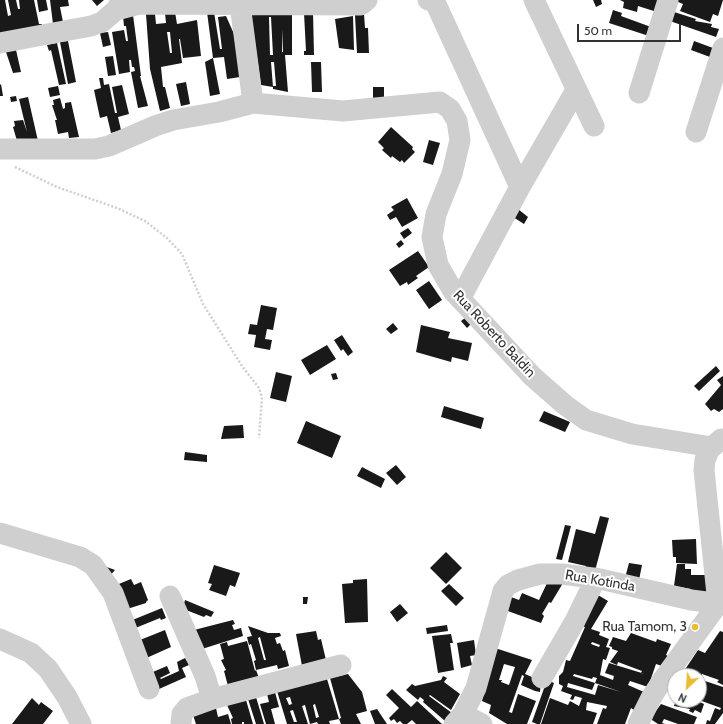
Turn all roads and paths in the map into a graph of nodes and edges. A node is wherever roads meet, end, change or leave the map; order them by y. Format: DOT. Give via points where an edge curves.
graph roads {
  1 [pos="428,0"];
  2 [pos="534,0"];
  3 [pos="668,0"];
  4 [pos="364,2"];
  5 [pos="240,4"];
  6 [pos="119,5"];
  7 [pos="0,43"];
  8 [pos="723,48"];
  9 [pos="576,90"];
  10 [pos="639,93"];
  11 [pos="253,103"];
  12 [pos="594,126"];
  13 [pos="696,132"];
  14 [pos="5,157"];
  15 [pos="520,187"];
  16 [pos="460,299"];
  17 [pos="259,438"];
  18 [pos="717,442"];
  19 [pos="0,533"];
  20 [pos="596,578"];
  21 [pos="170,596"];
  22 [pos="721,604"];
  23 [pos="0,639"];
  24 [pos="340,665"];
  25 [pos="542,678"];
  26 [pos="149,689"];
  27 [pos="212,699"];
  28 [pos="459,719"];
  29 [pos="73,720"];
  30 [pos="181,724"];
  31 [pos="482,724"];
  32 [pos="638,724"];
  1 -- 15 [label="street" via="435,2"];
  2 -- 9 [label="street"];
  3 -- 10 [label="street"];
  4 -- 5 [label="street"];
  5 -- 6 [label="street"];
  5 -- 11 [label="street"];
  6 -- 7 [label="street" via="102,22 91,26"];
  8 -- 13 [label="street"];
  9 -- 12 [label="street"];
  9 -- 15 [label="street"];
  11 -- 14 [label="street, Rua Roberto Baldin" via="173,120 109,146"];
  11 -- 16 [label="street, Rua Roberto Baldin" via="343,111 440,102 450,109 457,121 460,140 452,174 436,214 432,237 438,265"];
  14 -- 17 [label="path" via="57,187 117,208 145,222 167,238 182,254 203,304 259,388 262,397"];
  15 -- 16 [label="street"];
  16 -- 18 [label="street, Rua Roberto Baldin" via="532,376 564,405 586,420 632,434"];
  18 -- 22 [label="street" via="706,456 704,472"];
  19 -- 26 [label="street" via="80,557 93,565 113,593"];
  20 -- 22 [label="street, Rua Kotinda" via="691,600"];
  20 -- 25 [label="street"];
  20 -- 28 [label="street, Rua Kotinda" via="540,574 508,585 499,603 476,688"];
  21 -- 27 [label="street" via="205,676"];
  22 -- 32 [label="street" via="662,681"];
  23 -- 29 [label="street" via="31,653 48,669 68,696"];
  24 -- 27 [label="street"];
  27 -- 30 [label="street" via="187,708 182,714"];
  28 -- 31 [label="street"];
}
